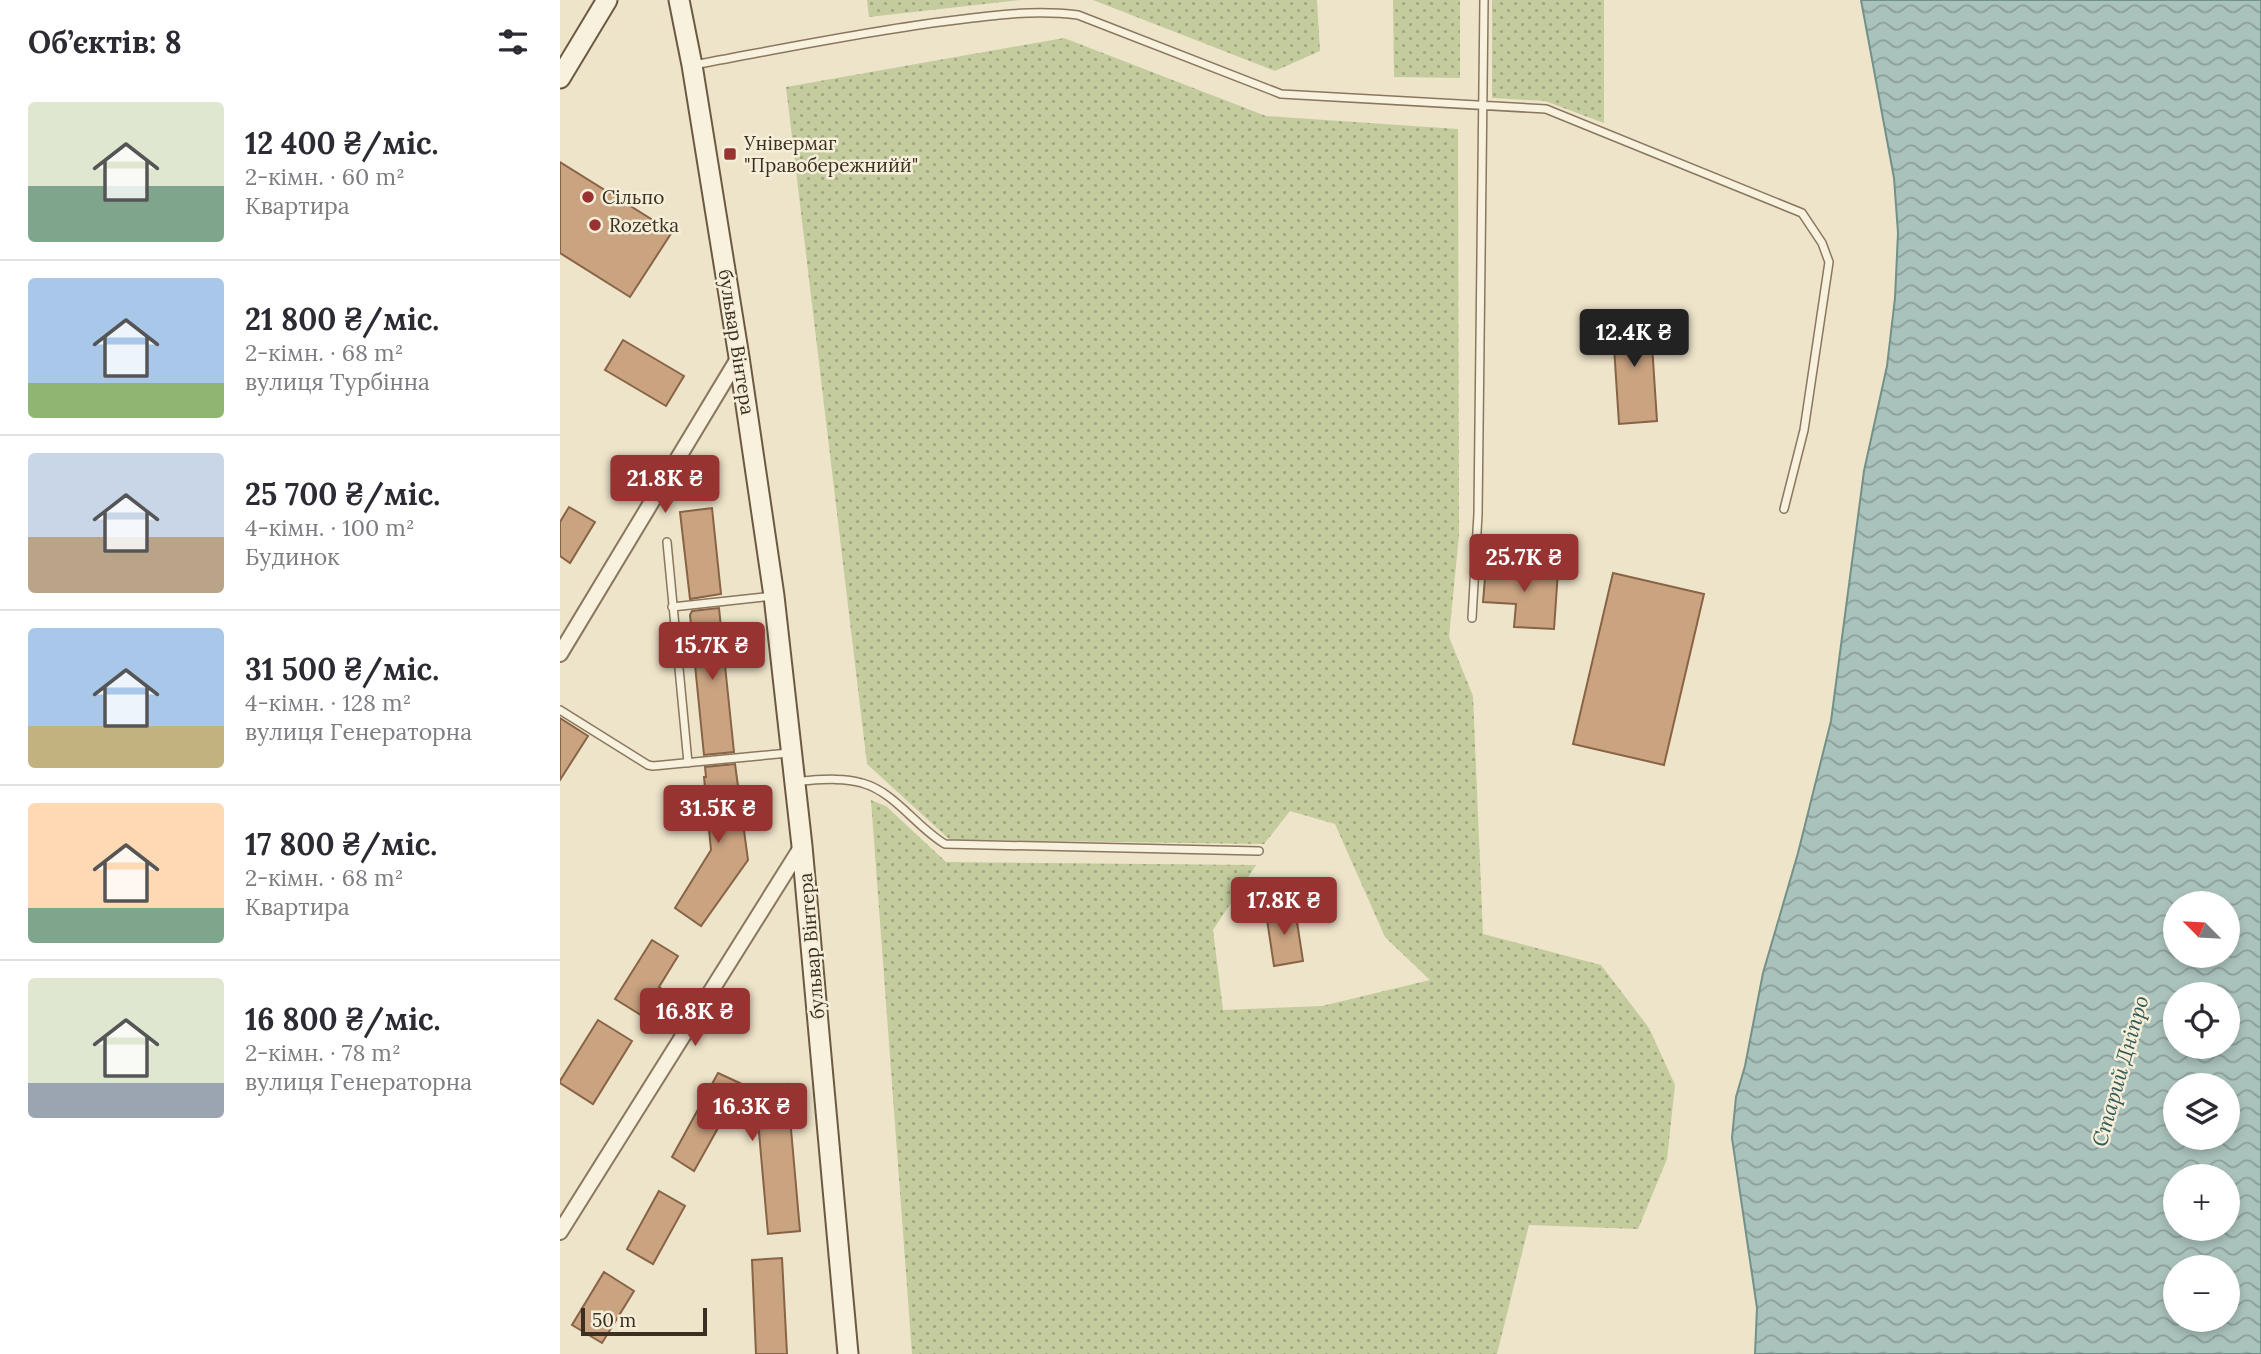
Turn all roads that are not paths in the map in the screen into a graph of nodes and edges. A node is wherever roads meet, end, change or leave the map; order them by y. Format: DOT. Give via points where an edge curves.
graph roads {
  1 [pos="607,0"];
  2 [pos="679,0"];
  3 [pos="1483,0"];
  4 [pos="692,65"];
  5 [pos="560,78"];
  6 [pos="1483,106"];
  7 [pos="739,357"];
  8 [pos="1784,509"];
  9 [pos="667,542"];
  10 [pos="775,596"];
  11 [pos="673,607"];
  12 [pos="1472,618"];
  13 [pos="560,654"];
  14 [pos="560,710"];
  15 [pos="790,753"];
  16 [pos="688,763"];
  17 [pos="793,782"];
  18 [pos="802,846"];
  19 [pos="1259,851"];
  20 [pos="560,1232"];
  21 [pos="848,1354"];
  1 -- 5 [label="street"];
  2 -- 4 [label="street, бульвар Вінтера"];
  3 -- 6 [label="lane"];
  4 -- 6 [label="lane" via="890,29 1053,12 1078,15 1281,94"];
  4 -- 7 [label="street, бульвар Вінтера"];
  6 -- 8 [label="lane" via="1546,109 1802,213 1829,262 1804,430"];
  6 -- 12 [label="lane" via="1478,514"];
  7 -- 10 [label="street, бульвар Вінтера"];
  7 -- 13 [label="street"];
  9 -- 11 [label="lane"];
  10 -- 11 [label="lane"];
  10 -- 15 [label="street, бульвар Вінтера"];
  11 -- 16 [label="lane"];
  14 -- 16 [label="lane" via="648,765"];
  15 -- 16 [label="lane"];
  15 -- 17 [label="street, бульвар Вінтера"];
  17 -- 18 [label="street, бульвар Вінтера"];
  17 -- 19 [label="lane" via="862,783 881,791 945,844"];
  18 -- 20 [label="street"];
  18 -- 21 [label="street, бульвар Вінтера"];
}
